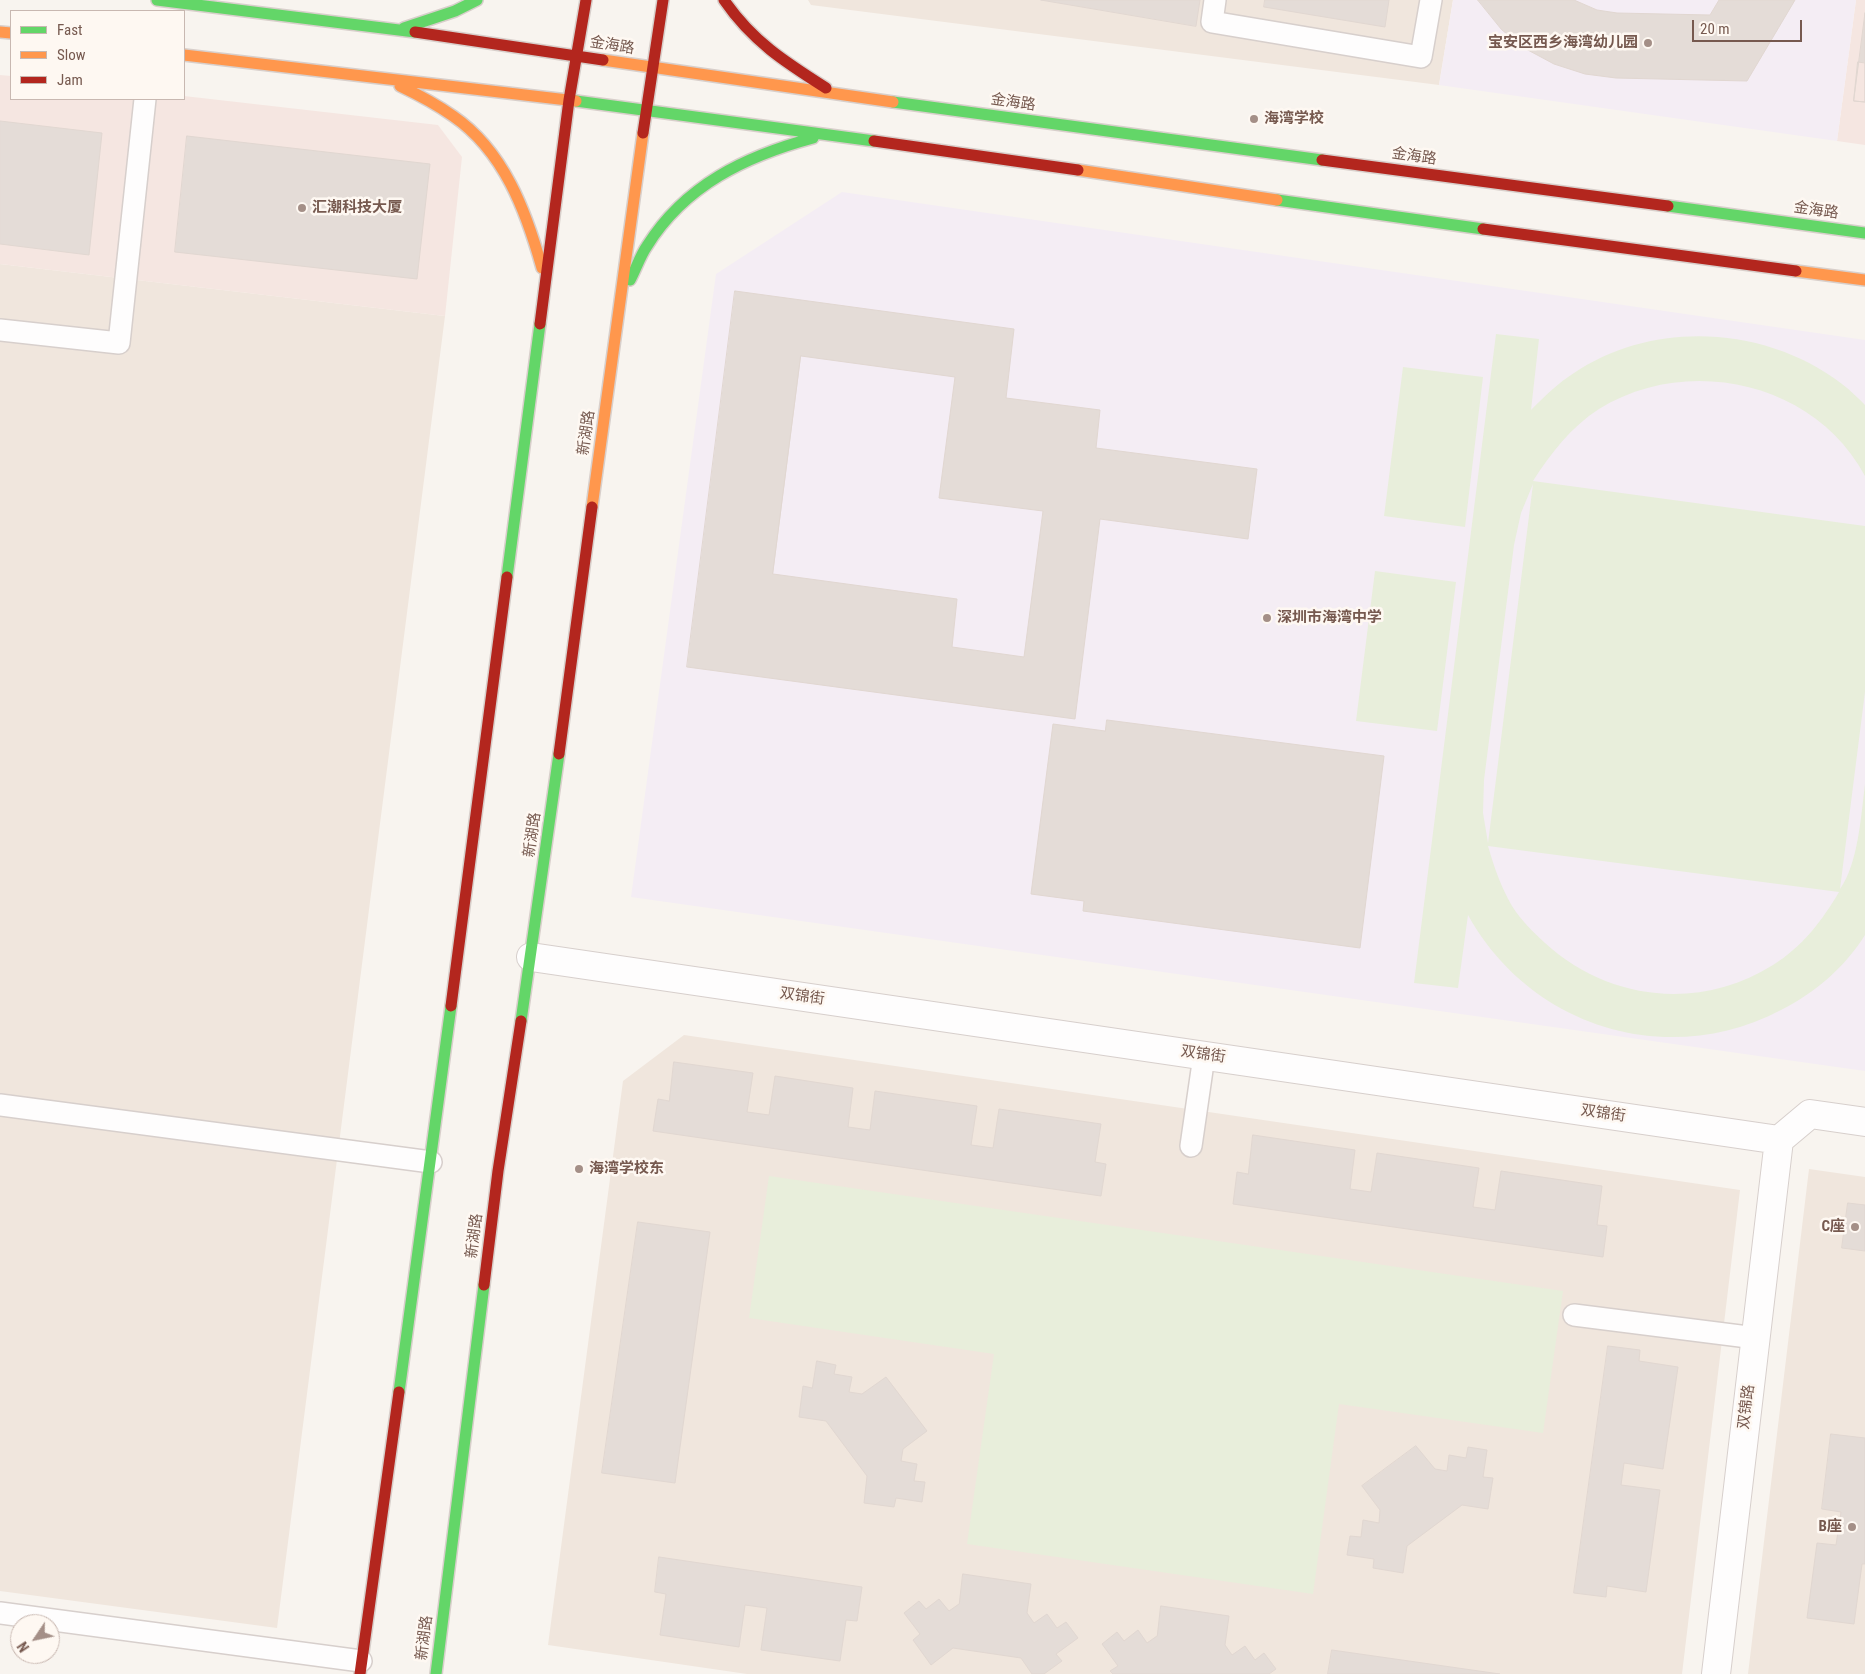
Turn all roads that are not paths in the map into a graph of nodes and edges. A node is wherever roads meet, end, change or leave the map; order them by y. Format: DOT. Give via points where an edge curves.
graph roads {
  1 [pos="157,0"];
  2 [pos="477,0"];
  3 [pos="586,0"];
  4 [pos="663,0"];
  5 [pos="724,0"];
  6 [pos="1215,0"];
  7 [pos="1431,0"];
  8 [pos="399,30"];
  9 [pos="185,55"];
  10 [pos="577,56"];
  11 [pos="653,68"];
  12 [pos="372,76"];
  13 [pos="836,94"];
  14 [pos="145,100"];
  15 [pos="569,100"];
  16 [pos="646,110"];
  17 [pos="829,134"];
  18 [pos="1865,233"];
  19 [pos="1865,280"];
  20 [pos="545,282"];
  21 [pos="621,297"];
  22 [pos="0,330"];
  23 [pos="531,957"];
  24 [pos="1204,1056"];
  25 [pos="0,1105"];
  26 [pos="1865,1122"];
  27 [pos="1779,1140"];
  28 [pos="1191,1146"];
  29 [pos="431,1162"];
  30 [pos="1574,1315"];
  31 [pos="1756,1338"];
  32 [pos="0,1613"];
  33 [pos="361,1668"];
  34 [pos="436,1674"];
  35 [pos="1716,1674"];
  1 -- 8 [label="main road, 金海路"];
  2 -- 8 [label="main road"];
  3 -- 10 [label="main road"];
  4 -- 11 [label="main road, 新湖路"];
  5 -- 13 [label="main road" via="761,44"];
  6 -- 7 [label="lane" via="1212,22 1421,57"];
  8 -- 10 [label="main road, 金海路"];
  9 -- 12 [label="main road"];
  10 -- 11 [label="main road, 金海路"];
  10 -- 15 [label="main road"];
  11 -- 13 [label="main road, 金海路"];
  11 -- 16 [label="main road, 新湖路"];
  12 -- 15 [label="main road"];
  12 -- 20 [label="main road" via="417,93 446,110 493,152 524,208 536,240"];
  13 -- 18 [label="main road, 金海路"];
  14 -- 22 [label="lane" via="119,343"];
  15 -- 16 [label="main road"];
  15 -- 20 [label="main road"];
  16 -- 17 [label="main road"];
  16 -- 21 [label="main road, 新湖路"];
  17 -- 19 [label="main road" via="1402,218"];
  17 -- 21 [label="main road" via="759,154 735,164 703,185 680,205 647,246"];
  20 -- 29 [label="main road"];
  21 -- 23 [label="main road, 新湖路"];
  23 -- 24 [label="street, 双锦街"];
  23 -- 34 [label="main road, 新湖路" via="498,1171"];
  24 -- 27 [label="street, 双锦街"];
  24 -- 28 [label="lane"];
  25 -- 29 [label="lane"];
  26 -- 27 [label="street" via="1810,1114"];
  27 -- 31 [label="street, 双锦路"];
  29 -- 33 [label="main road"];
  30 -- 31 [label="lane"];
  31 -- 35 [label="street, 双锦路"];
  32 -- 33 [label="lane"];
}
